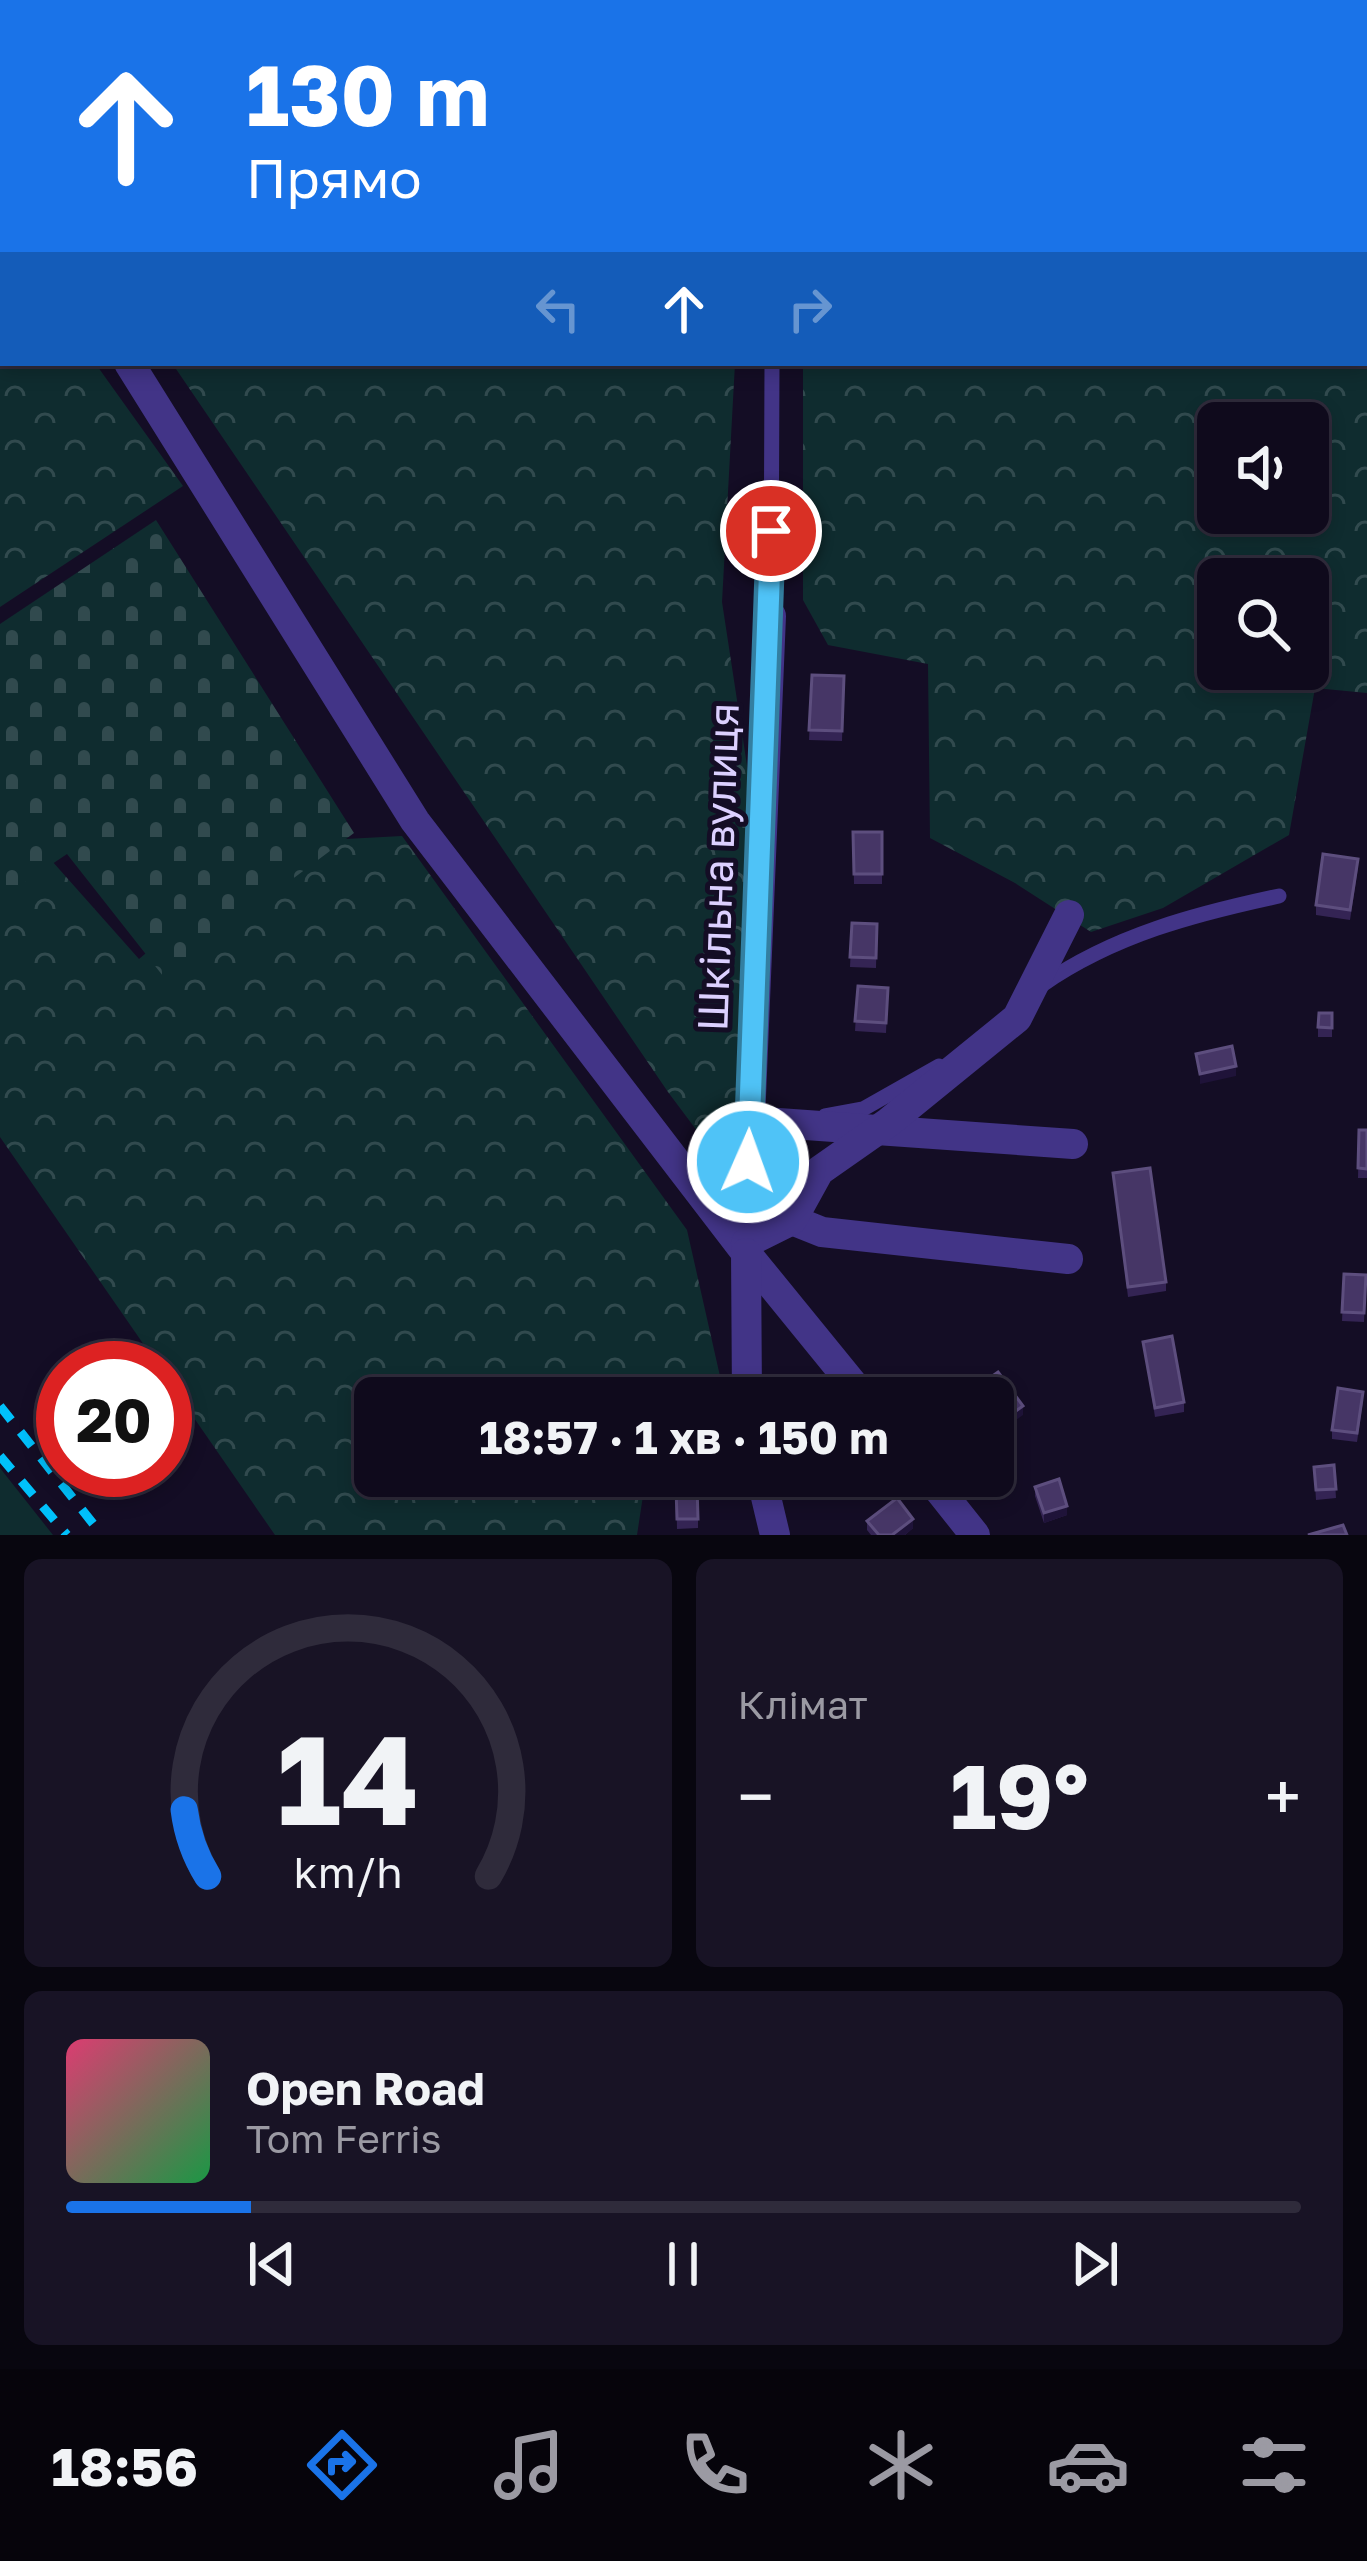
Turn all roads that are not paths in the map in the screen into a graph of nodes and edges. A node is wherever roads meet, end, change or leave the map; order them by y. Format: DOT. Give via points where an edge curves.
graph roads {
  1 [pos="132,366"];
  2 [pos="772,366"];
  3 [pos="771,616"];
  4 [pos="1279,896"];
  5 [pos="1069,915"];
  6 [pos="1028,995"];
  7 [pos="750,1121"];
  8 [pos="878,1130"];
  9 [pos="1073,1144"];
  10 [pos="792,1220"];
  11 [pos="746,1248"];
  12 [pos="1068,1259"];
  13 [pos="747,1377"];
  14 [pos="847,1377"];
  15 [pos="766,1497"];
  16 [pos="945,1497"];
  17 [pos="775,1535"];
  18 [pos="976,1535"];
  1 -- 11 [label="street" via="415,821"];
  2 -- 3 [label="lane"];
  3 -- 7 [label="street, Шкільна вулиця"];
  4 -- 6 [label="lane" via="1190,915 1084,956"];
  5 -- 6 [label="street"];
  6 -- 7 [label="lane" via="958,1056 863,1109"];
  6 -- 8 [label="street" via="1017,1018"];
  7 -- 8 [label="street"];
  7 -- 11 [label="lane"];
  8 -- 9 [label="street"];
  8 -- 10 [label="street" via="819,1172"];
  10 -- 11 [label="street"];
  10 -- 12 [label="street" via="822,1232"];
  11 -- 13 [label="street"];
  11 -- 14 [label="street"];
  15 -- 17 [label="street"];
  16 -- 18 [label="street"];
}
